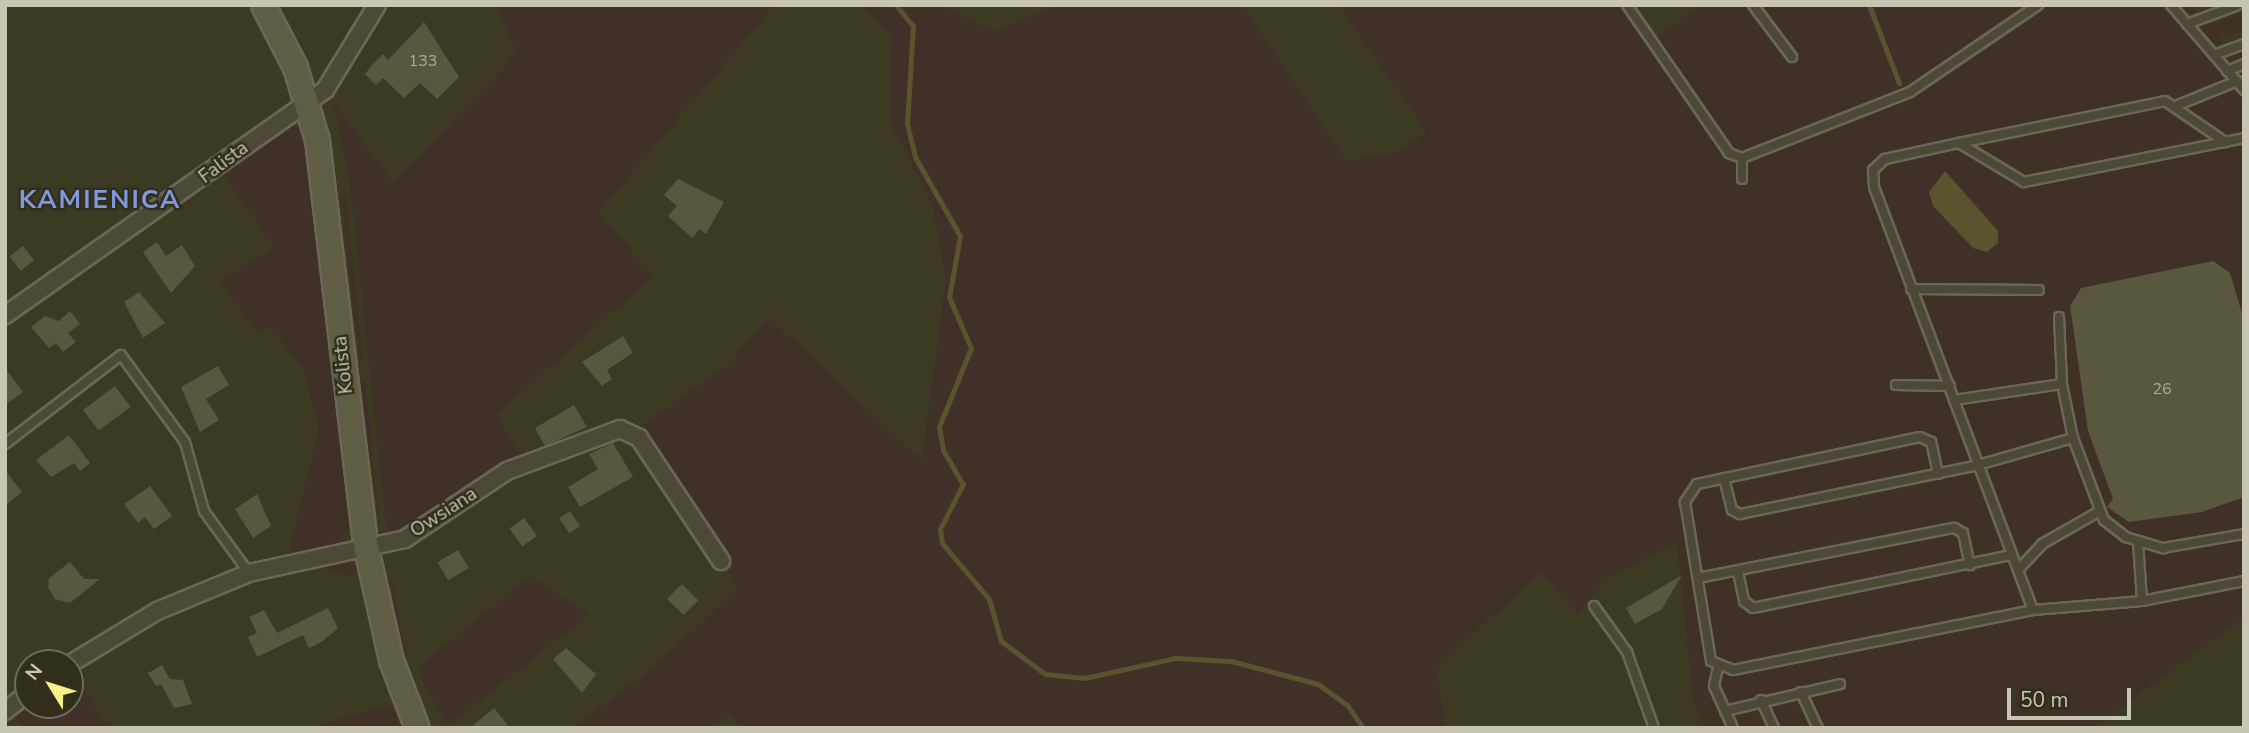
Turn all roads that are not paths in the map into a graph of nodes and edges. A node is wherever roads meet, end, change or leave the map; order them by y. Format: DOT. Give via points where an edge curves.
graph roads {
  1 [pos="263,5"];
  2 [pos="377,5"];
  3 [pos="1627,5"];
  4 [pos="1753,5"];
  5 [pos="2038,5"];
  6 [pos="2171,5"];
  7 [pos="2238,5"];
  8 [pos="2187,24"];
  9 [pos="2244,44"];
  10 [pos="2214,55"];
  11 [pos="1792,57"];
  12 [pos="2244,64"];
  13 [pos="2227,71"];
  14 [pos="2237,81"];
  15 [pos="2244,90"];
  16 [pos="307,99"];
  17 [pos="2178,105"];
  18 [pos="2244,138"];
  19 [pos="2225,142"];
  20 [pos="1959,143"];
  21 [pos="1742,158"];
  22 [pos="1742,179"];
  23 [pos="1911,289"];
  24 [pos="2039,290"];
  25 [pos="5,315"];
  26 [pos="2059,317"];
  27 [pos="2062,384"];
  28 [pos="1896,385"];
  29 [pos="1950,387"];
  30 [pos="1954,400"];
  31 [pos="2073,438"];
  32 [pos="5,444"];
  33 [pos="1978,465"];
  34 [pos="1938,474"];
  35 [pos="1724,478"];
  36 [pos="2098,512"];
  37 [pos="2244,534"];
  38 [pos="2138,542"];
  39 [pos="366,548"];
  40 [pos="2012,555"];
  41 [pos="721,561"];
  42 [pos="1970,565"];
  43 [pos="2018,570"];
  44 [pos="1738,572"];
  45 [pos="249,573"];
  46 [pos="1698,578"];
  47 [pos="2244,581"];
  48 [pos="2142,601"];
  49 [pos="1594,606"];
  50 [pos="2033,610"];
  51 [pos="84,655"];
  52 [pos="1718,667"];
  53 [pos="1840,684"];
  54 [pos="1801,692"];
  55 [pos="1761,700"];
  56 [pos="1725,711"];
  57 [pos="417,728"];
  58 [pos="1654,728"];
  59 [pos="1733,728"];
  60 [pos="1774,728"];
  61 [pos="1818,728"];
  1 -- 16 [label="street, Kolista"];
  2 -- 16 [label="street, Falista" via="332,81"];
  3 -- 21 [label="lane" via="1729,153"];
  4 -- 11 [label="lane"];
  5 -- 21 [label="lane" via="1910,92"];
  6 -- 8 [label="lane"];
  7 -- 8 [label="lane"];
  8 -- 10 [label="lane"];
  9 -- 10 [label="lane"];
  10 -- 13 [label="lane"];
  12 -- 13 [label="lane"];
  13 -- 14 [label="lane"];
  14 -- 15 [label="lane"];
  14 -- 17 [label="lane"];
  16 -- 25 [label="street, Falista"];
  16 -- 39 [label="street, Kolista" via="324,171"];
  17 -- 19 [label="lane"];
  17 -- 20 [label="lane" via="2165,101"];
  18 -- 19 [label="lane"];
  19 -- 20 [label="lane" via="2024,182"];
  20 -- 23 [label="lane" via="1885,159 1873,170"];
  21 -- 22 [label="lane"];
  23 -- 24 [label="lane"];
  23 -- 29 [label="lane"];
  26 -- 27 [label="lane"];
  27 -- 30 [label="lane"];
  27 -- 31 [label="lane"];
  28 -- 29 [label="lane"];
  29 -- 30 [label="lane"];
  30 -- 33 [label="lane"];
  31 -- 33 [label="lane"];
  31 -- 36 [label="lane"];
  32 -- 45 [label="lane" via="121,355 185,442 204,511"];
  33 -- 34 [label="lane"];
  33 -- 40 [label="lane"];
  34 -- 35 [label="lane" via="1740,514 1732,510"];
  34 -- 35 [label="lane" via="1931,442 1920,438"];
  35 -- 46 [label="lane" via="1697,484 1685,502"];
  36 -- 38 [label="lane"];
  36 -- 43 [label="lane" via="2042,544"];
  37 -- 38 [label="lane" via="2163,548"];
  38 -- 48 [label="lane"];
  39 -- 41 [label="street, Owsiana" via="425,529 513,468 620,429 639,438"];
  39 -- 45 [label="street, Owsiana"];
  39 -- 57 [label="street, Kolista" via="391,660"];
  40 -- 42 [label="lane"];
  40 -- 43 [label="lane"];
  42 -- 44 [label="lane" via="1753,608 1744,601"];
  42 -- 44 [label="lane" via="1963,533 1954,528"];
  43 -- 50 [label="lane"];
  44 -- 46 [label="lane"];
  45 -- 51 [label="street, Owsiana" via="157,611"];
  46 -- 52 [label="lane" via="1707,651"];
  47 -- 48 [label="lane"];
  48 -- 50 [label="lane"];
  49 -- 58 [label="lane" via="1627,653"];
  50 -- 52 [label="lane" via="1733,670"];
  52 -- 56 [label="lane" via="1714,687"];
  53 -- 54 [label="lane"];
  54 -- 55 [label="lane"];
  54 -- 61 [label="lane"];
  55 -- 56 [label="lane"];
  55 -- 60 [label="lane"];
  56 -- 59 [label="lane"];
}
